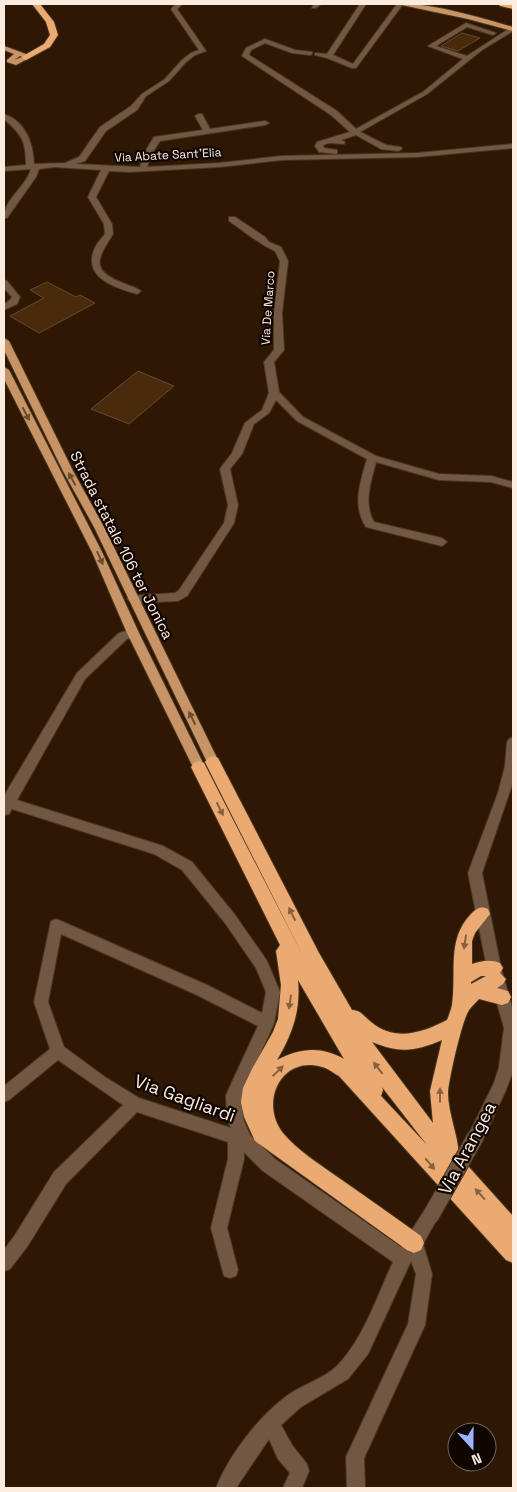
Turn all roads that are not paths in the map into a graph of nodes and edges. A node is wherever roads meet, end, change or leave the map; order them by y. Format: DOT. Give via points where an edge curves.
graph roads {
  1 [pos="31,4"];
  2 [pos="36,4"];
  3 [pos="180,4"];
  4 [pos="363,4"];
  5 [pos="400,4"];
  6 [pos="503,4"];
  7 [pos="513,5"];
  8 [pos="51,24"];
  9 [pos="513,30"];
  10 [pos="493,33"];
  11 [pos="503,36"];
  12 [pos="4,48"];
  13 [pos="22,55"];
  14 [pos="329,56"];
  15 [pos="464,57"];
  16 [pos="8,64"];
  17 [pos="450,71"];
  18 [pos="421,97"];
  19 [pos="4,116"];
  20 [pos="199,116"];
  21 [pos="265,123"];
  22 [pos="208,132"];
  23 [pos="357,133"];
  24 [pos="333,140"];
  25 [pos="513,146"];
  26 [pos="346,148"];
  27 [pos="322,150"];
  28 [pos="374,156"];
  29 [pos="404,156"];
  30 [pos="304,157"];
  31 [pos="32,166"];
  32 [pos="63,166"];
  33 [pos="4,169"];
  34 [pos="106,169"];
  35 [pos="143,169"];
  36 [pos="4,216"];
  37 [pos="232,218"];
  38 [pos="4,283"];
  39 [pos="136,291"];
  40 [pos="4,307"];
  41 [pos="4,341"];
  42 [pos="4,373"];
  43 [pos="274,393"];
  44 [pos="372,458"];
  45 [pos="513,485"];
  46 [pos="442,542"];
  47 [pos="133,599"];
  48 [pos="133,633"];
  49 [pos="513,742"];
  50 [pos="206,765"];
  51 [pos="6,804"];
  52 [pos="482,914"];
  53 [pos="283,937"];
  54 [pos="496,973"];
  55 [pos="464,977"];
  56 [pos="476,990"];
  57 [pos="502,997"];
  58 [pos="335,998"];
  59 [pos="461,1006"];
  60 [pos="266,1023"];
  61 [pos="454,1025"];
  62 [pos="512,1029"];
  63 [pos="58,1051"];
  64 [pos="4,1095"];
  65 [pos="135,1104"];
  66 [pos="398,1127"];
  67 [pos="240,1139"];
  68 [pos="293,1158"];
  69 [pos="450,1160"];
  70 [pos="513,1230"];
  71 [pos="408,1251"];
  72 [pos="513,1253"];
  73 [pos="4,1263"];
  74 [pos="230,1270"];
  75 [pos="270,1422"];
  76 [pos="225,1488"];
  77 [pos="292,1488"];
  78 [pos="356,1488"];
  1 -- 8 [label="highway"];
  2 -- 8 [label="highway"];
  3 -- 32 [label="street" via="174,9 204,51 189,58 144,95 134,108 103,129 82,159"];
  4 -- 14 [label="street"];
  5 -- 9 [label="main road" via="469,17"];
  5 -- 14 [label="street" via="354,67"];
  6 -- 7 [label="highway"];
  8 -- 13 [label="highway" via="54,37 50,43"];
  9 -- 11 [label="street"];
  10 -- 11 [label="street"];
  10 -- 15 [label="street"];
  10 -- 15 [label="street" via="466,25 432,46"];
  11 -- 17 [label="street"];
  11 -- 18 [label="street"];
  12 -- 13 [label="main road"];
  13 -- 16 [label="main road"];
  14 -- 23 [label="street" via="294,52 265,41 248,49 244,56 334,113"];
  15 -- 17 [label="street"];
  17 -- 18 [label="street"];
  18 -- 23 [label="street"];
  19 -- 31 [label="street" via="28,140"];
  20 -- 22 [label="street"];
  21 -- 22 [label="street"];
  22 -- 35 [label="street" via="155,140 146,155"];
  23 -- 24 [label="street"];
  23 -- 26 [label="street" via="347,141"];
  23 -- 29 [label="street" via="384,147 403,150"];
  24 -- 26 [label="street"];
  24 -- 27 [label="street" via="323,142 319,146"];
  25 -- 29 [label="street, Via Abate Sant'Elia"];
  26 -- 27 [label="street"];
  26 -- 28 [label="street, Via Abate Sant'Elia"];
  27 -- 30 [label="street, Via Abate Sant'Elia"];
  28 -- 29 [label="street, Via Abate Sant'Elia"];
  28 -- 30 [label="street, Via Abate Sant'Elia"];
  30 -- 35 [label="street, Via Abate Sant'Elia"];
  31 -- 32 [label="street, Via Abate Sant'Elia"];
  31 -- 33 [label="street, Via Abate Sant'Elia"];
  31 -- 36 [label="street" via="35,171 32,177"];
  32 -- 34 [label="street, Via Abate Sant'Elia"];
  34 -- 35 [label="street, Via Abate Sant'Elia"];
  34 -- 39 [label="street" via="92,197 108,224 109,234 99,248 96,266 98,274"];
  37 -- 43 [label="street, Via De Marco" via="266,244 278,249 284,261 278,312 279,350 269,362"];
  38 -- 40 [label="street" via="16,300"];
  47 -- 41 [label="main road, Strada statale 106 ter Jonica, one-way"];
  42 -- 48 [label="main road, Strada statale 106 ter Jonica, one-way" via="97,552"];
  43 -- 44 [label="street" via="300,419"];
  43 -- 47 [label="street" via="266,411 250,423 237,454 225,469 233,505 229,523 183,593 178,597"];
  44 -- 45 [label="street" via="416,472 459,479 490,479"];
  44 -- 46 [label="street" via="362,501 365,518 370,524"];
  50 -- 47 [label="main road, Strada statale 106 ter Jonica, one-way"];
  48 -- 50 [label="main road, Strada statale 106 ter Jonica"];
  48 -- 51 [label="street" via="123,636 82,676"];
  49 -- 52 [label="street, Via Arangea" via="504,792 475,873"];
  50 -- 53 [label="highway, one-way"];
  58 -- 50 [label="highway, one-way"];
  51 -- 60 [label="street" via="158,850 187,866 262,965 273,992"];
  52 -- 54 [label="street, Via Arangea"];
  52 -- 55 [label="highway, one-way" via="468,929 464,942"];
  53 -- 66 [label="highway" via="342,1044"];
  53 -- 68 [label="highway, one-way" via="291,996 287,1019 254,1082 250,1098 262,1135"];
  54 -- 55 [label="highway" via="478,969"];
  54 -- 56 [label="highway"];
  54 -- 57 [label="street, Via Arangea"];
  55 -- 59 [label="highway"];
  56 -- 57 [label="highway"];
  56 -- 59 [label="highway"];
  57 -- 62 [label="street, Via Arangea"];
  58 -- 61 [label="highway" via="368,1032 392,1043 421,1041"];
  69 -- 58 [label="highway, one-way" via="373,1061"];
  59 -- 61 [label="highway"];
  60 -- 63 [label="street" via="202,990 56,925 41,1002"];
  60 -- 67 [label="street" via="234,1095"];
  69 -- 61 [label="highway, one-way" via="439,1091"];
  62 -- 71 [label="street, Via Arangea, bridge" via="501,1085 476,1136"];
  63 -- 64 [label="street"];
  63 -- 65 [label="street, Via Gagliardi"];
  65 -- 67 [label="street, Via Gagliardi"];
  65 -- 73 [label="street" via="60,1178"];
  68 -- 66 [label="highway, one-way" via="274,1137 266,1122 263,1099 268,1080 286,1064 302,1058 320,1057 345,1070"];
  66 -- 72 [label="highway, one-way"];
  67 -- 71 [label="street, Via Gagliardi" via="269,1165"];
  67 -- 74 [label="street" via="219,1228"];
  68 -- 71 [label="highway"];
  70 -- 69 [label="highway, one-way"];
  71 -- 75 [label="street, Via Arangea" via="362,1348 342,1373 295,1401"];
  71 -- 78 [label="street" via="424,1274 416,1326 355,1457"];
  75 -- 76 [label="street, Via Arangea"];
  75 -- 77 [label="street" via="285,1452 300,1471"];
}
